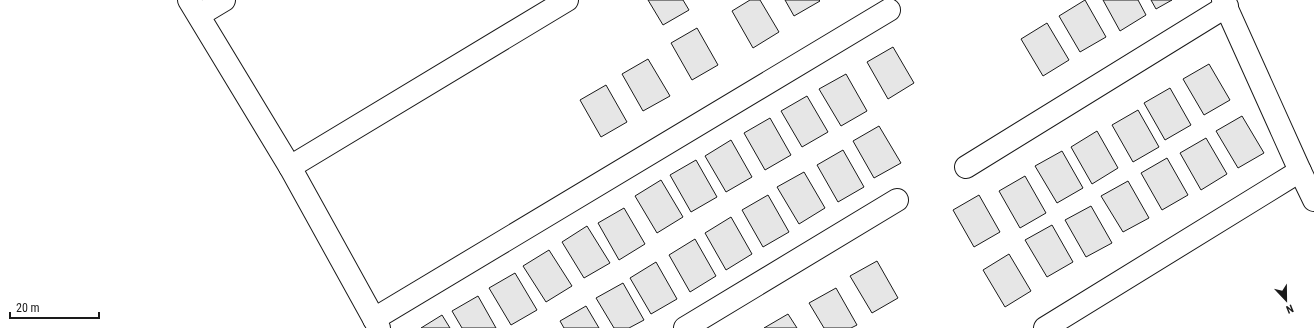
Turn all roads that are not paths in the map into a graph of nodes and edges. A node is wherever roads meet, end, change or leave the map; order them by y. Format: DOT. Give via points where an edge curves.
graph roads {
  1 [pos="224,0"];
  2 [pos="567,0"];
  3 [pos="1225,3"];
  4 [pos="194,8"];
  5 [pos="888,10"];
  6 [pos="290,167"];
  7 [pos="966,167"];
  8 [pos="1300,171"];
  9 [pos="897,200"];
  10 [pos="1314,200"];
  11 [pos="376,324"];
  12 [pos="685,328"];
  13 [pos="1045,328"];
  1 -- 4 [label="street"];
  2 -- 6 [label="street"];
  3 -- 7 [label="street"];
  3 -- 8 [label="street"];
  4 -- 6 [label="street"];
  5 -- 11 [label="street"];
  6 -- 11 [label="street"];
  8 -- 10 [label="street"];
  8 -- 13 [label="street"];
  9 -- 12 [label="street"];
}
